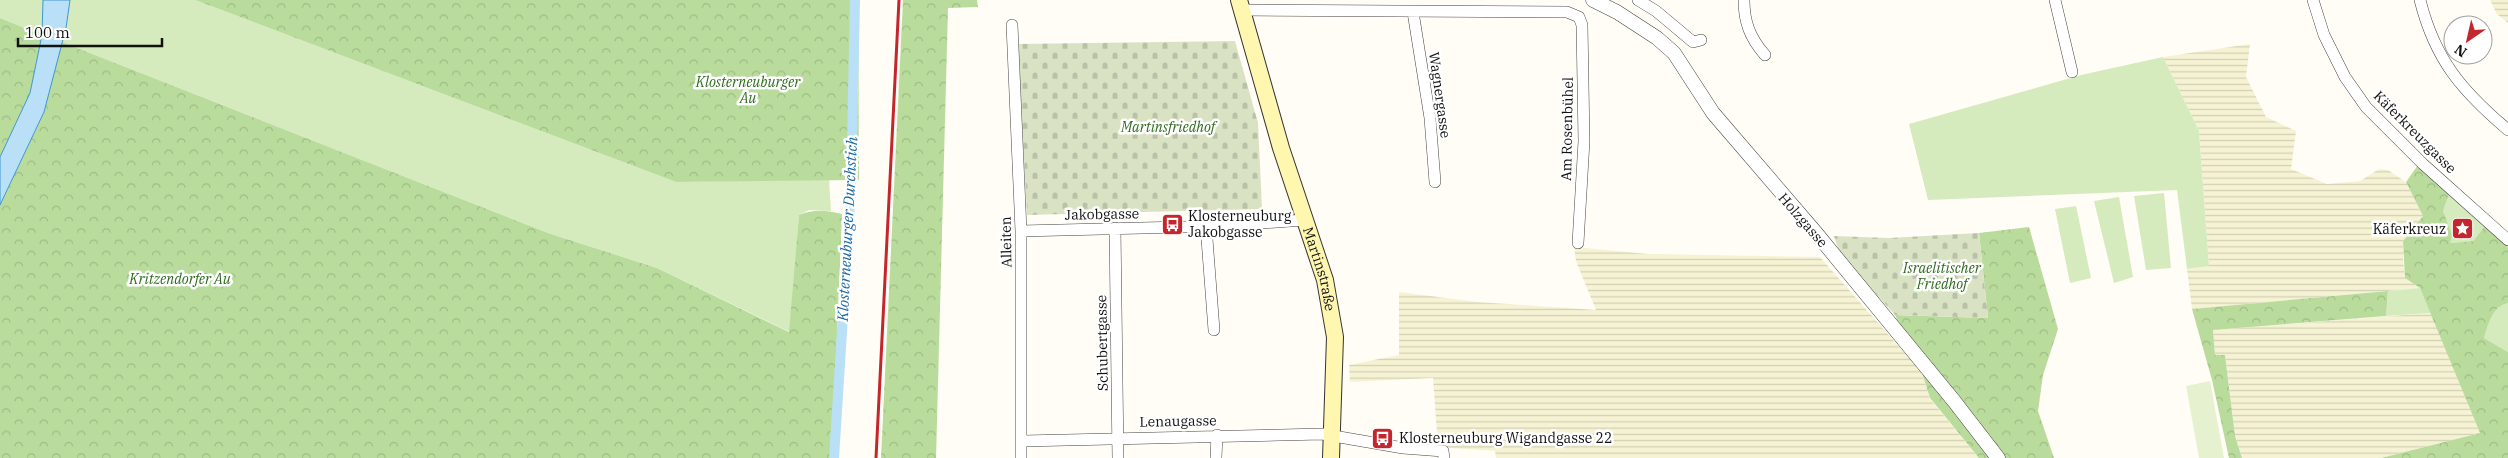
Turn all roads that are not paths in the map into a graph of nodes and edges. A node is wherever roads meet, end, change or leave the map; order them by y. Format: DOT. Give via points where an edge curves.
graph roads {
  1 [pos="1593,0"];
  2 [pos="1638,0"];
  3 [pos="1744,0"];
  4 [pos="2055,0"];
  5 [pos="2313,0"];
  6 [pos="2420,0"];
  7 [pos="1240,5"];
  8 [pos="1412,12"];
  9 [pos="1012,25"];
  10 [pos="1701,40"];
  11 [pos="1764,55"];
  12 [pos="2072,72"];
  13 [pos="2508,130"];
  14 [pos="1434,182"];
  15 [pos="1304,220"];
  16 [pos="1206,226"];
  17 [pos="1115,228"];
  18 [pos="1021,231"];
  19 [pos="2508,240"];
  20 [pos="1578,243"];
  21 [pos="1214,330"];
  22 [pos="1217,435"];
  23 [pos="1333,437"];
  24 [pos="1119,438"];
  25 [pos="1023,442"];
  26 [pos="1021,458"];
  27 [pos="1118,458"];
  28 [pos="1216,458"];
  29 [pos="1331,458"];
  30 [pos="1444,458"];
  31 [pos="1998,458"];
  1 -- 31 [label="street, Holzgasse" via="1653,35 1674,53 1713,113 1816,233"];
  2 -- 10 [label="street" via="1693,42"];
  3 -- 11 [label="street" via="1744,18"];
  4 -- 12 [label="street"];
  5 -- 19 [label="street, Käferkreuzgasse" via="2324,35 2345,77 2366,107"];
  6 -- 13 [label="street" via="2441,58 2474,102"];
  7 -- 8 [label="street"];
  7 -- 15 [label="main road, Martinstraße"];
  8 -- 14 [label="street, Wagnergasse" via="1430,118"];
  8 -- 20 [label="street, Am Rosenbühel" via="1567,12 1579,17 1582,25 1584,141"];
  9 -- 18 [label="street, Alleiten"];
  15 -- 16 [label="street, Jakobgasse"];
  15 -- 23 [label="main road, Martinstraße" via="1325,280 1335,337"];
  16 -- 17 [label="street, Jakobgasse"];
  16 -- 21 [label="street"];
  17 -- 18 [label="street, Jakobgasse"];
  17 -- 24 [label="street, Schubertgasse"];
  18 -- 25 [label="street, Alleiten"];
  22 -- 23 [label="street, Lenaugasse" via="1322,434"];
  22 -- 24 [label="street, Lenaugasse"];
  22 -- 28 [label="street"];
  23 -- 29 [label="main road, Martinstraße"];
  23 -- 30 [label="street, Lenaugasse" via="1443,451"];
  24 -- 25 [label="street, Lenaugasse"];
  24 -- 27 [label="street, Schubertgasse"];
  25 -- 26 [label="street, Alleiten"];
}
